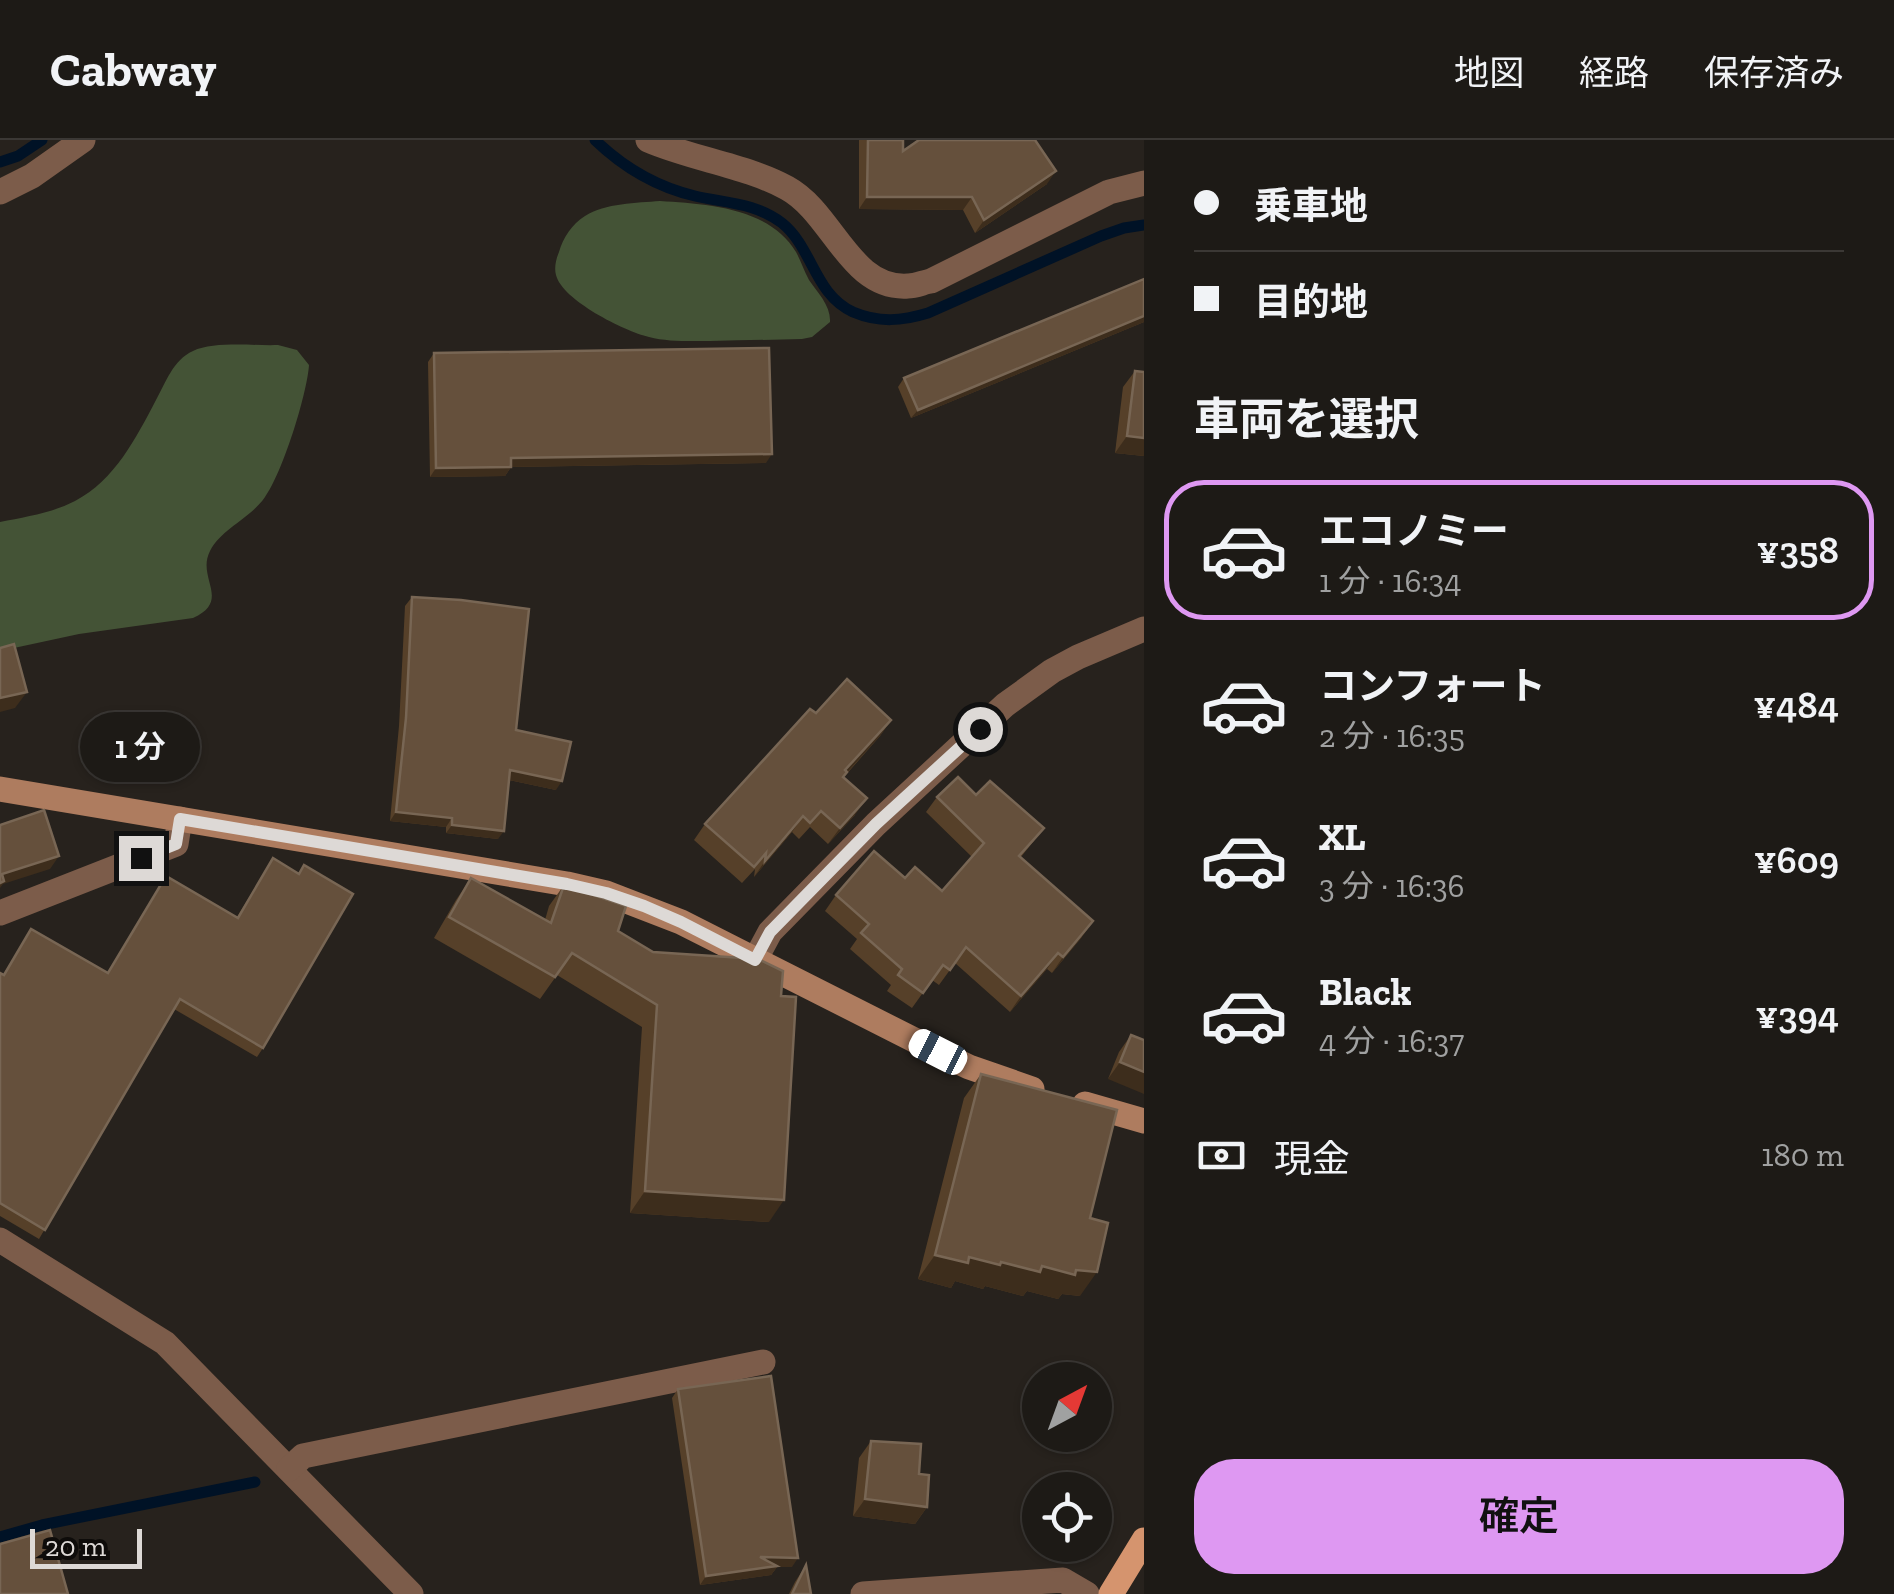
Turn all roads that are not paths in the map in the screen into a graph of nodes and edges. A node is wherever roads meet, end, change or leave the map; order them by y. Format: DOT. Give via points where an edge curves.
graph roads {
  1 [pos="82,140"];
  2 [pos="648,140"];
  3 [pos="1144,183"];
  4 [pos="0,192"];
  5 [pos="1144,628"];
  6 [pos="0,789"];
  7 [pos="180,819"];
  8 [pos="0,913"];
  9 [pos="755,960"];
  10 [pos="1144,1121"];
  11 [pos="0,1240"];
  12 [pos="763,1362"];
  13 [pos="289,1469"];
  14 [pos="1144,1540"];
  15 [pos="411,1594"];
  16 [pos="864,1594"];
  17 [pos="1087,1594"];
  18 [pos="1111,1594"];
  1 -- 4 [label="street"];
  2 -- 3 [label="street" via="789,189 809,203 866,274 909,286 1109,192"];
  5 -- 9 [label="street" via="1052,671 1005,705 770,932"];
  6 -- 7 [label="street"];
  7 -- 8 [label="street" via="176,844"];
  7 -- 9 [label="street" via="606,893"];
  9 -- 10 [label="street" via="969,1067"];
  11 -- 13 [label="street" via="166,1343"];
  12 -- 13 [label="street" via="303,1456"];
  13 -- 15 [label="street"];
  14 -- 18 [label="main road"];
  16 -- 17 [label="street" via="1064,1580"];
}
